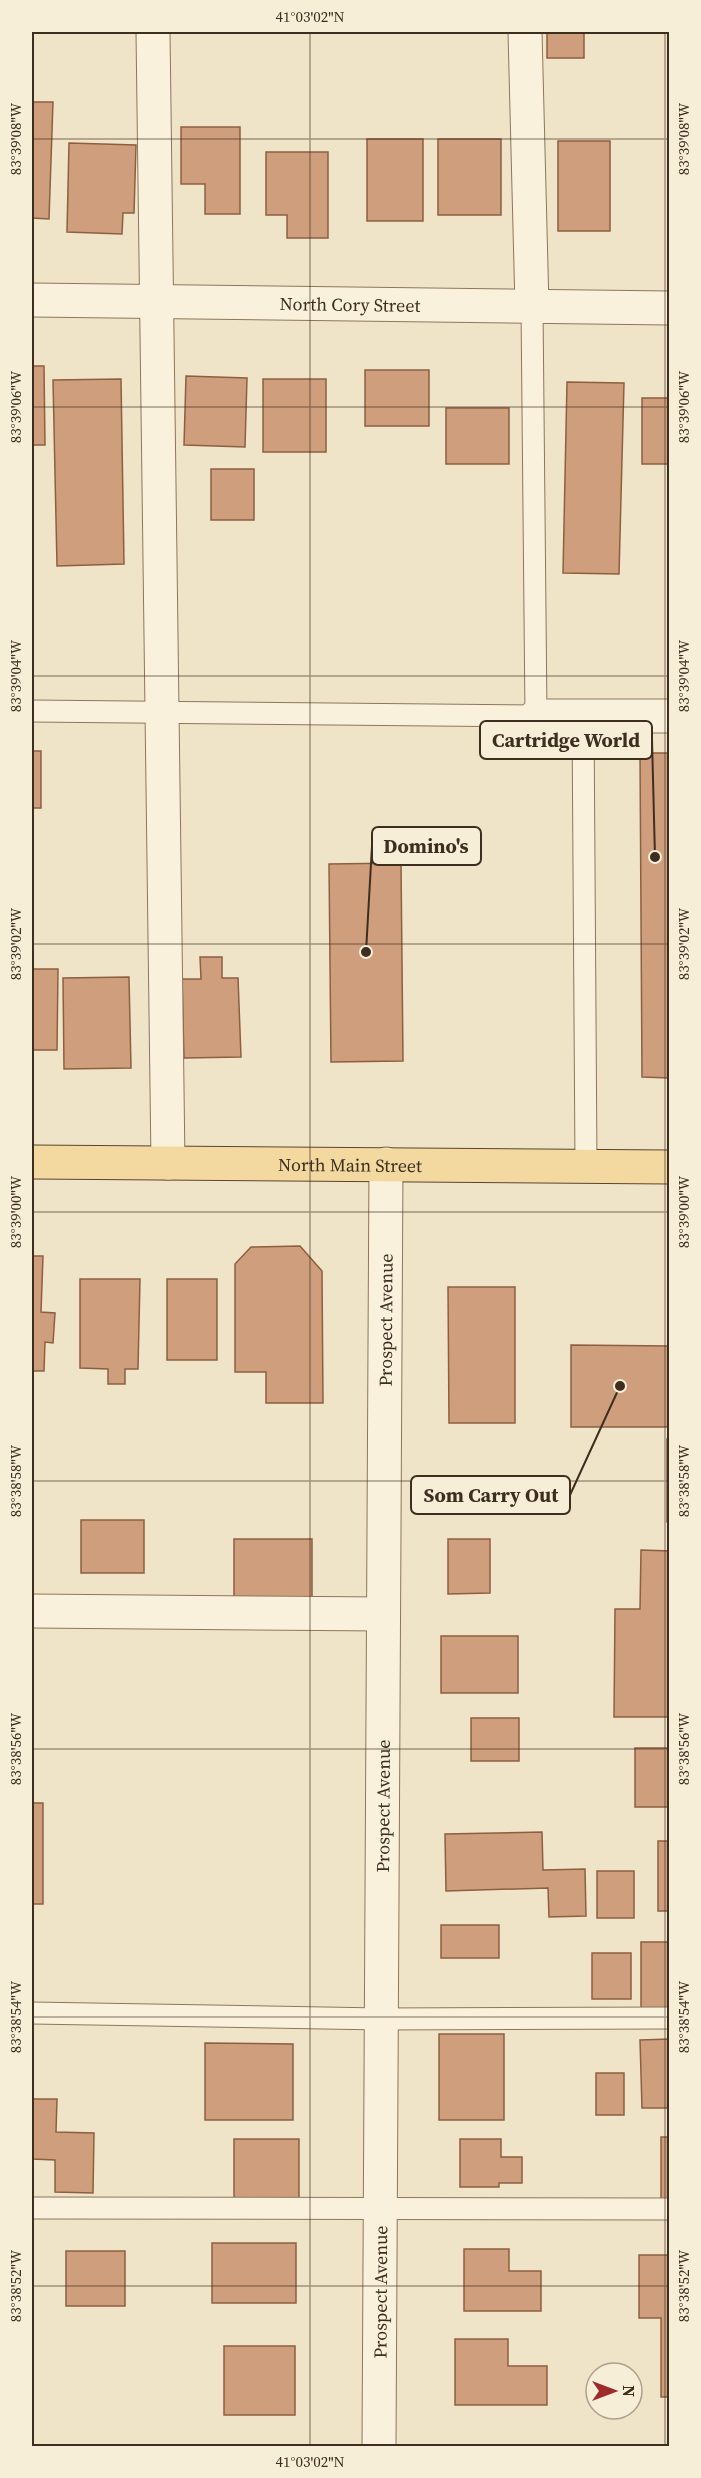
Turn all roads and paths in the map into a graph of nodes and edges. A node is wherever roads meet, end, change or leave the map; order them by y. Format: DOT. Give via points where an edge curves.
graph roads {
  1 [pos="153,32"];
  2 [pos="525,32"];
  3 [pos="32,300"];
  4 [pos="155,302"];
  5 [pos="532,307"];
  6 [pos="669,308"];
  7 [pos="32,711"];
  8 [pos="160,713"];
  9 [pos="536,716"];
  10 [pos="583,716"];
  11 [pos="669,716"];
  12 [pos="32,1162"];
  13 [pos="168,1163"];
  14 [pos="386,1164"];
  15 [pos="586,1166"];
  16 [pos="669,1167"];
  17 [pos="32,1611"];
  18 [pos="383,1614"];
  19 [pos="32,2013"];
  20 [pos="669,2018"];
  21 [pos="381,2019"];
  22 [pos="32,2208"];
  23 [pos="380,2208"];
  24 [pos="669,2209"];
  25 [pos="379,2446"];
  1 -- 4 [label="street"];
  2 -- 5 [label="street"];
  3 -- 4 [label="street, North Cory Street"];
  4 -- 5 [label="street, North Cory Street"];
  4 -- 8 [label="street"];
  5 -- 6 [label="street, North Cory Street"];
  5 -- 9 [label="lane"];
  7 -- 8 [label="lane"];
  8 -- 9 [label="lane"];
  8 -- 13 [label="street"];
  9 -- 10 [label="street"];
  10 -- 11 [label="street"];
  10 -- 15 [label="lane"];
  12 -- 13 [label="main road, North Main Street"];
  13 -- 14 [label="main road, North Main Street"];
  14 -- 15 [label="main road, North Main Street"];
  14 -- 18 [label="street, Prospect Avenue"];
  15 -- 16 [label="main road, North Main Street"];
  17 -- 18 [label="street"];
  18 -- 21 [label="street, Prospect Avenue"];
  19 -- 21 [label="lane"];
  20 -- 21 [label="lane"];
  21 -- 23 [label="street, Prospect Avenue"];
  22 -- 23 [label="lane"];
  23 -- 24 [label="lane"];
  23 -- 25 [label="street, Prospect Avenue"];
}
